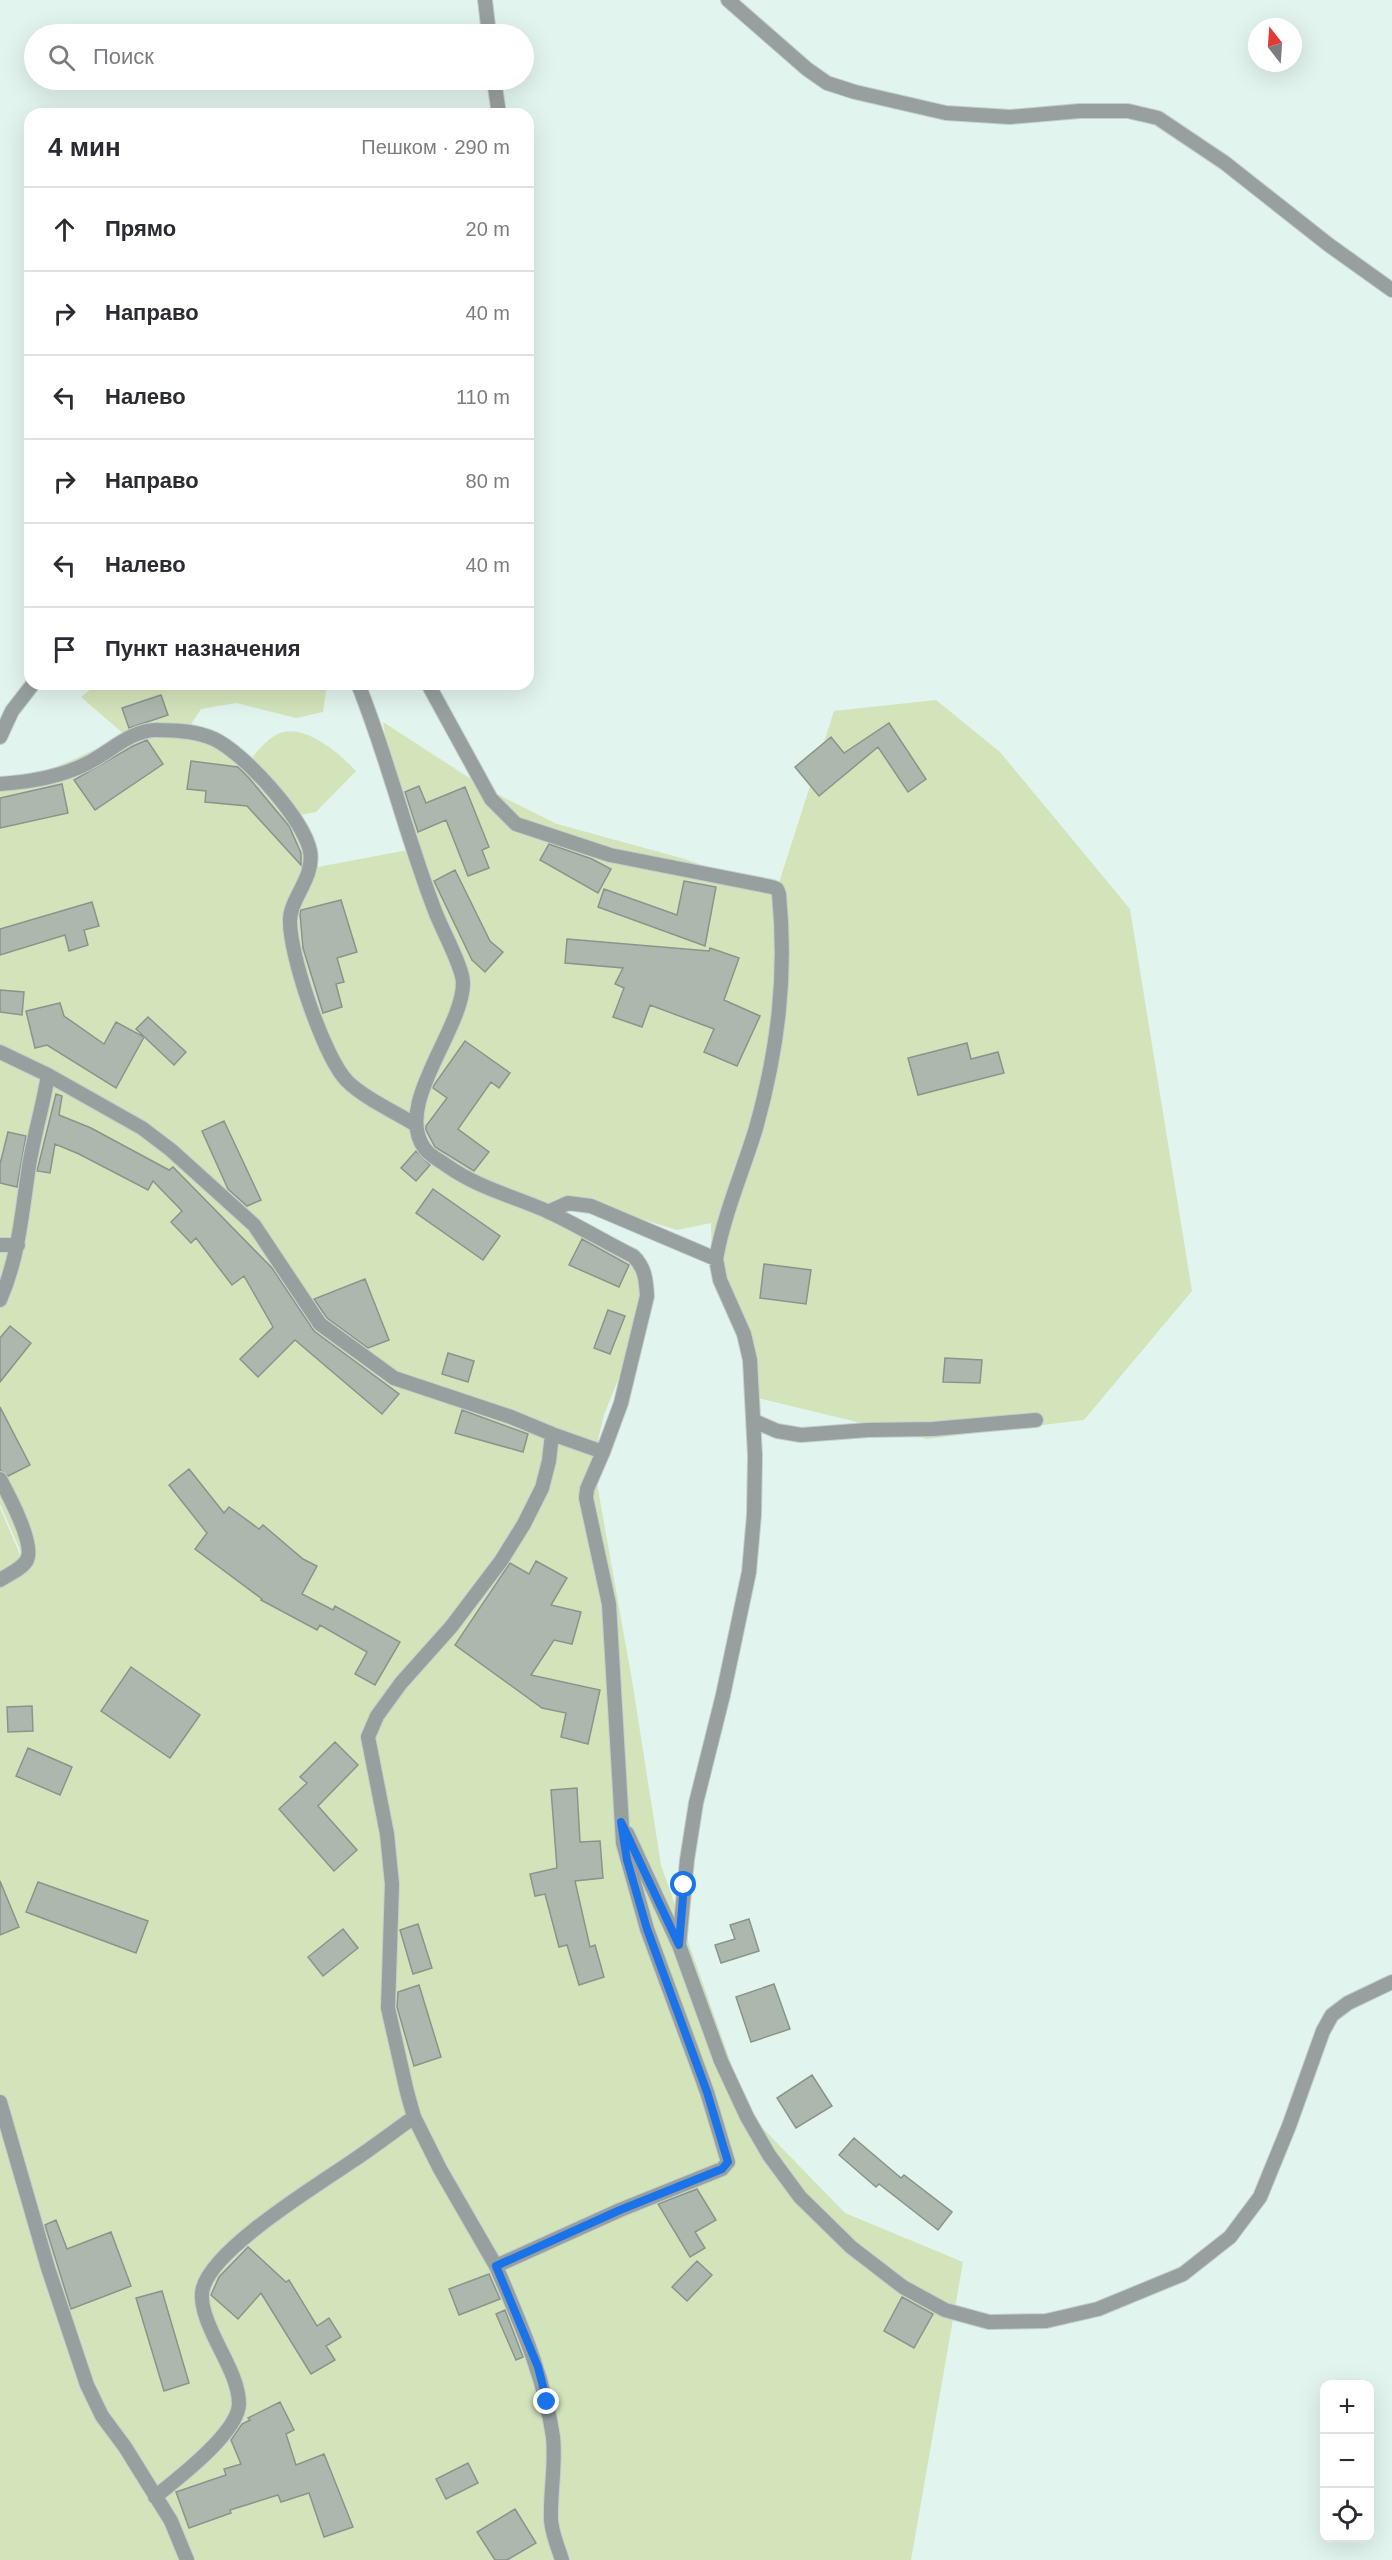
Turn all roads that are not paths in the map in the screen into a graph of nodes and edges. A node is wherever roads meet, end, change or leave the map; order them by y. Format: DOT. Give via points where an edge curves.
graph roads {
  1 [pos="485,0"];
  2 [pos="728,0"];
  3 [pos="488,24"];
  4 [pos="495,90"];
  5 [pos="498,108"];
  6 [pos="1392,290"];
  7 [pos="27,690"];
  8 [pos="360,690"];
  9 [pos="431,690"];
  10 [pos="6,711"];
  11 [pos="0,736"];
  12 [pos="0,784"];
  13 [pos="0,1052"];
  14 [pos="48,1076"];
  15 [pos="416,1125"];
  16 [pos="548,1212"];
  17 [pos="0,1245"];
  18 [pos="18,1245"];
  19 [pos="716,1258"];
  20 [pos="0,1300"];
  21 [pos="1036,1420"];
  22 [pos="754,1421"];
  23 [pos="552,1434"];
  24 [pos="603,1452"];
  25 [pos="0,1479"];
  26 [pos="0,1580"];
  27 [pos="621,1822"];
  28 [pos="679,1945"];
  29 [pos="1392,1982"];
  30 [pos="0,2102"];
  31 [pos="414,2117"];
  32 [pos="496,2266"];
  33 [pos="155,2497"];
  34 [pos="187,2560"];
  35 [pos="562,2560"];
  1 -- 3 [label="lane"];
  2 -- 6 [label="lane" via="807,69 828,83 855,92 946,113 1010,117 1128,111 1158,118 1225,163"];
  4 -- 5 [label="lane"];
  7 -- 10 [label="lane"];
  8 -- 15 [label="lane" via="378,733 409,839 463,980 442,1050 419,1100"];
  9 -- 19 [label="lane" via="486,791 516,824 610,855 778,891 783,954 776,1044 756,1127"];
  10 -- 11 [label="lane"];
  12 -- 15 [label="lane" via="66,773 141,732 153,730 190,732 232,749 285,807 306,840 309,870 290,917 293,948 315,1019 339,1070 354,1087"];
  13 -- 14 [label="lane"];
  14 -- 18 [label="lane" via="29,1165"];
  14 -- 23 [label="lane" via="142,1128 203,1178 254,1225 315,1319 355,1352 393,1378"];
  15 -- 16 [label="lane" via="426,1151 465,1179"];
  16 -- 19 [label="lane" via="568,1203 591,1206"];
  16 -- 24 [label="lane" via="633,1256 645,1273 645,1306 621,1403"];
  17 -- 18 [label="lane"];
  18 -- 20 [label="lane"];
  19 -- 22 [label="lane" via="720,1280 749,1354"];
  21 -- 22 [label="lane" via="801,1435 777,1431"];
  22 -- 28 [label="lane" via="754,1515 749,1572 696,1803"];
  23 -- 24 [label="lane"];
  23 -- 31 [label="lane" via="542,1488 524,1524 458,1617 401,1683 369,1734 392,1884 388,2008"];
  24 -- 27 [label="lane" via="586,1498 609,1604"];
  25 -- 26 [label="lane" via="20,1521 28,1559"];
  27 -- 28 [label="lane"];
  27 -- 32 [label="lane" via="627,1860 647,1929 707,2092 728,2162 722,2169"];
  28 -- 29 [label="lane" via="721,2061 747,2117 768,2155 800,2197 851,2247 903,2287 945,2310 989,2322 1046,2321 1098,2309 1183,2274 1230,2237 1260,2197 1327,2023 1348,2003"];
  30 -- 33 [label="lane" via="87,2385 102,2416"];
  31 -- 32 [label="lane"];
  31 -- 33 [label="lane" via="243,2237 212,2271 202,2288 202,2299 206,2320 237,2391 236,2418 200,2462"];
  32 -- 35 [label="lane" via="538,2367 547,2402 553,2440 552,2527"];
  33 -- 34 [label="lane" via="171,2521"];
}
